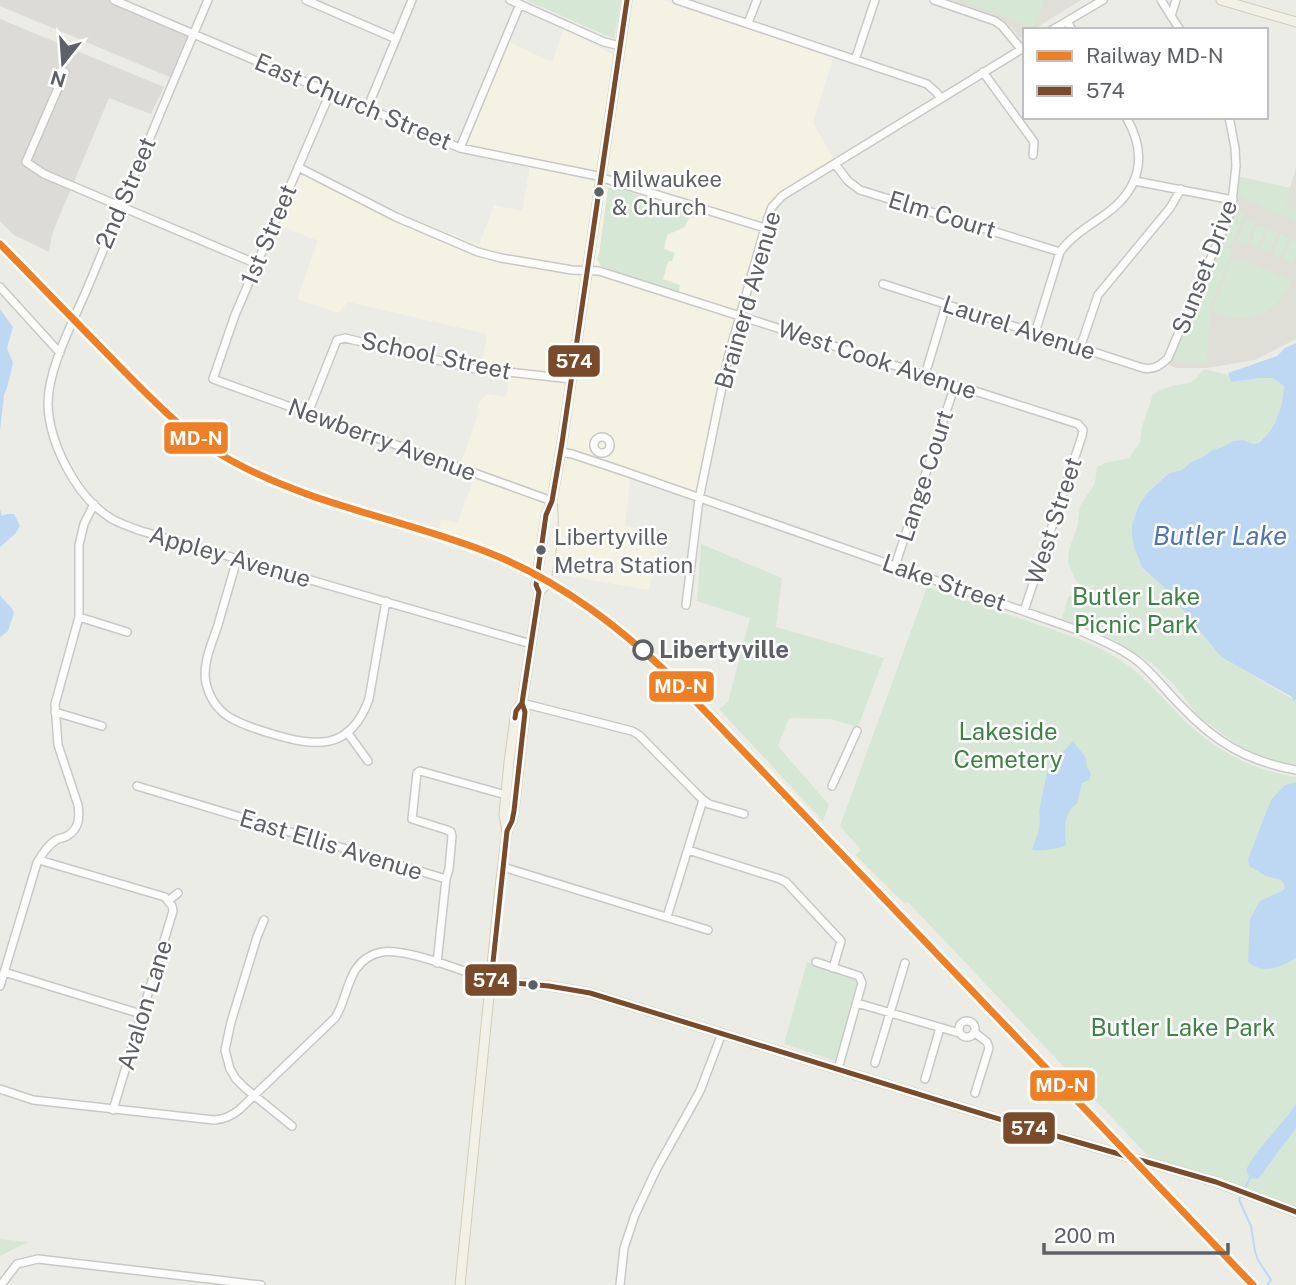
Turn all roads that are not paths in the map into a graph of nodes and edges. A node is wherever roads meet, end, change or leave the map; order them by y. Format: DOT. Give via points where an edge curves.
graph roads {
  1 [pos="114,0"];
  2 [pos="208,0"];
  3 [pos="306,0"];
  4 [pos="412,0"];
  5 [pos="510,0"];
  6 [pos="627,0"];
  7 [pos="677,0"];
  8 [pos="757,0"];
  9 [pos="876,0"];
  10 [pos="934,0"];
  11 [pos="1103,0"];
  12 [pos="1161,0"];
  13 [pos="1176,0"];
  14 [pos="1221,0"];
  15 [pos="520,4"];
  16 [pos="1171,16"];
  17 [pos="1067,21"];
  18 [pos="1296,22"];
  19 [pos="748,23"];
  20 [pos="1055,28"];
  21 [pos="1071,28"];
  22 [pos="1179,28"];
  23 [pos="193,34"];
  24 [pos="396,39"];
  25 [pos="620,46"];
  26 [pos="1023,48"];
  27 [pos="855,60"];
  28 [pos="65,72"];
  29 [pos="984,72"];
  30 [pos="330,93"];
  31 [pos="941,98"];
  32 [pos="367,108"];
  33 [pos="1127,119"];
  34 [pos="1229,119"];
  35 [pos="460,148"];
  36 [pos="1033,155"];
  37 [pos="835,163"];
  38 [pos="298,167"];
  39 [pos="601,177"];
  40 [pos="1135,181"];
  41 [pos="1181,189"];
  42 [pos="1233,200"];
  43 [pos="120,206"];
  44 [pos="765,228"];
  45 [pos="1060,252"];
  46 [pos="257,264"];
  47 [pos="588,271"];
  48 [pos="883,285"];
  49 [pos="0,287"];
  50 [pos="946,305"];
  51 [pos="740,317"];
  52 [pos="1035,333"];
  53 [pos="1080,348"];
  54 [pos="60,353"];
  55 [pos="1156,367"];
  56 [pos="925,375"];
  57 [pos="213,379"];
  58 [pos="571,379"];
  59 [pos="955,385"];
  60 [pos="308,413"];
  61 [pos="1083,430"];
  62 [pos="560,452"];
  63 [pos="601,453"];
  64 [pos="598,463"];
  65 [pos="699,499"];
  66 [pos="552,500"];
  67 [pos="94,504"];
  68 [pos="237,559"];
  69 [pos="895,566"];
  70 [pos="386,601"];
  71 [pos="685,605"];
  72 [pos="1024,611"];
  73 [pos="79,617"];
  74 [pos="127,632"];
  75 [pos="531,644"];
  76 [pos="522,704"];
  77 [pos="55,712"];
  78 [pos="102,726"];
  79 [pos="857,731"];
  80 [pos="347,732"];
  81 [pos="368,761"];
  82 [pos="1296,770"];
  83 [pos="137,786"];
  84 [pos="832,786"];
  85 [pos="506,795"];
  86 [pos="703,800"];
  87 [pos="744,814"];
  88 [pos="507,831"];
  89 [pos="688,850"];
  90 [pos="39,860"];
  91 [pos="503,867"];
  92 [pos="446,879"];
  93 [pos="178,893"];
  94 [pos="168,901"];
  95 [pos="667,917"];
  96 [pos="264,920"];
  97 [pos="708,930"];
  98 [pos="437,962"];
  99 [pos="816,962"];
  100 [pos="905,963"];
  101 [pos="833,968"];
  102 [pos="4,972"];
  103 [pos="491,981"];
  104 [pos="0,986"];
  105 [pos="857,1003"];
  106 [pos="890,1013"];
  107 [pos="141,1014"];
  108 [pos="940,1028"];
  109 [pos="974,1032"];
  110 [pos="722,1033"];
  111 [pos="959,1033"];
  112 [pos="875,1063"];
  113 [pos="838,1069"];
  114 [pos="925,1079"];
  115 [pos="0,1089"];
  116 [pos="975,1093"];
  117 [pos="255,1095"];
  118 [pos="113,1110"];
  119 [pos="292,1126"];
  120 [pos="1296,1212"];
  121 [pos="1,1285"];
  122 [pos="261,1285"];
  123 [pos="460,1285"];
  124 [pos="620,1285"];
  1 -- 23 [label="street, East Church Street"];
  2 -- 23 [label="street, 2nd Street"];
  3 -- 24 [label="street"];
  4 -- 24 [label="street"];
  5 -- 15 [label="street"];
  6 -- 25 [label="main road"];
  7 -- 19 [label="street"];
  8 -- 19 [label="street"];
  9 -- 27 [label="street"];
  10 -- 26 [label="street" via="995,21"];
  11 -- 17 [label="street"];
  12 -- 16 [label="street"];
  13 -- 16 [label="street"];
  14 -- 18 [label="main road"];
  15 -- 25 [label="street"];
  15 -- 35 [label="street"];
  16 -- 22 [label="street"];
  17 -- 20 [label="street"];
  17 -- 21 [label="street"];
  19 -- 27 [label="street"];
  23 -- 30 [label="street, East Church Street"];
  23 -- 43 [label="street, 2nd Street"];
  24 -- 32 [label="street"];
  25 -- 39 [label="main road"];
  26 -- 29 [label="street, Brainerd Avenue"];
  27 -- 31 [label="street" via="927,85"];
  28 -- 43 [label="street" via="26,162"];
  29 -- 31 [label="street, Brainerd Avenue"];
  29 -- 36 [label="street" via="1034,142"];
  30 -- 32 [label="street, East Church Street"];
  30 -- 38 [label="street, 1st Street"];
  31 -- 37 [label="street, Brainerd Avenue"];
  32 -- 35 [label="street, East Church Street"];
  33 -- 40 [label="street" via="1138,147"];
  34 -- 42 [label="street, Sunset Drive" via="1236,148"];
  35 -- 39 [label="street, East Church Street"];
  37 -- 44 [label="street, Brainerd Avenue" via="782,196 772,207"];
  37 -- 45 [label="street, Elm Court" via="860,190"];
  38 -- 46 [label="street, 1st Street"];
  38 -- 47 [label="street, West Cook Avenue" via="478,252"];
  39 -- 44 [label="street, East Church Street"];
  39 -- 47 [label="main road"];
  40 -- 41 [label="street"];
  40 -- 45 [label="street" via="1110,211"];
  41 -- 42 [label="street"];
  41 -- 53 [label="street" via="1098,295"];
  42 -- 55 [label="street, Sunset Drive" via="1175,343 1168,358"];
  43 -- 46 [label="street"];
  43 -- 54 [label="street, 2nd Street"];
  44 -- 51 [label="street, Brainerd Avenue"];
  45 -- 52 [label="street"];
  46 -- 57 [label="street, 1st Street"];
  47 -- 51 [label="street, West Cook Avenue"];
  47 -- 58 [label="main road"];
  48 -- 50 [label="street, Laurel Avenue"];
  49 -- 54 [label="street"];
  50 -- 52 [label="street, Laurel Avenue"];
  50 -- 56 [label="street"];
  51 -- 56 [label="street, West Cook Avenue"];
  51 -- 65 [label="street, Brainerd Avenue" via="727,358"];
  52 -- 53 [label="street, Laurel Avenue"];
  53 -- 55 [label="street, Laurel Avenue" via="1143,368"];
  54 -- 67 [label="street, Appley Avenue" via="48,403 55,442"];
  56 -- 59 [label="street, West Cook Avenue"];
  57 -- 60 [label="street, Newberry Avenue"];
  58 -- 60 [label="street, School Street" via="479,370 345,338 337,340"];
  58 -- 62 [label="main road"];
  59 -- 61 [label="street, West Cook Avenue" via="1079,424"];
  59 -- 69 [label="street, Lange Court"];
  60 -- 66 [label="street, Newberry Avenue"];
  61 -- 72 [label="street, West Street"];
  62 -- 64 [label="street, Lake Street"];
  62 -- 66 [label="main road"];
  63 -- 64 [label="street"];
  64 -- 65 [label="street, Lake Street"];
  65 -- 69 [label="street, Lake Street"];
  65 -- 71 [label="street, Brainerd Avenue"];
  66 -- 75 [label="main road" via="548,572 539,592"];
  67 -- 68 [label="street, Appley Avenue" via="109,518 138,530"];
  67 -- 73 [label="street" via="79,545"];
  68 -- 70 [label="street, Appley Avenue"];
  68 -- 80 [label="street" via="207,662 206,683 217,707 242,725 297,741 324,743"];
  69 -- 72 [label="street, Lake Street"];
  70 -- 75 [label="street, Appley Avenue"];
  70 -- 80 [label="street" via="369,699 354,728"];
  72 -- 82 [label="street, Lake Street" via="1110,644 1156,677 1179,705 1223,744"];
  73 -- 74 [label="street"];
  73 -- 77 [label="street"];
  75 -- 76 [label="main road"];
  76 -- 85 [label="main road" via="516,710"];
  76 -- 86 [label="street" via="632,731"];
  76 -- 88 [label="main road" via="525,712"];
  77 -- 78 [label="street"];
  77 -- 90 [label="street" via="58,745 80,816 73,831 47,848"];
  79 -- 84 [label="street"];
  80 -- 81 [label="street"];
  83 -- 92 [label="street, East Ellis Avenue"];
  85 -- 88 [label="main road"];
  85 -- 92 [label="street" via="417,773 412,818 451,832"];
  86 -- 87 [label="street"];
  86 -- 89 [label="street"];
  88 -- 91 [label="main road"];
  89 -- 95 [label="street"];
  89 -- 101 [label="street" via="786,882 841,941"];
  90 -- 94 [label="street"];
  90 -- 102 [label="street"];
  91 -- 95 [label="street"];
  91 -- 103 [label="main road"];
  92 -- 98 [label="street, East Ellis Avenue"];
  93 -- 94 [label="street"];
  94 -- 107 [label="street, Avalon Lane" via="173,911"];
  95 -- 97 [label="street"];
  96 -- 117 [label="street" via="225,1049 236,1079"];
  98 -- 103 [label="street"];
  98 -- 117 [label="street" via="385,951 366,958 354,971 335,1018"];
  99 -- 101 [label="street"];
  100 -- 106 [label="street"];
  101 -- 105 [label="street" via="859,976 862,983"];
  102 -- 104 [label="street"];
  102 -- 107 [label="street"];
  103 -- 110 [label="main road" via="590,993"];
  103 -- 123 [label="main road"];
  105 -- 106 [label="street"];
  105 -- 113 [label="street"];
  106 -- 108 [label="street"];
  106 -- 112 [label="street"];
  107 -- 118 [label="street, Avalon Lane"];
  108 -- 111 [label="street"];
  108 -- 114 [label="street"];
  109 -- 111 [label="street" via="968,1037"];
  109 -- 111 [label="street" via="974,1024 966,1020 959,1025"];
  109 -- 116 [label="street" via="989,1048"];
  110 -- 113 [label="main road"];
  110 -- 124 [label="street" via="700,1091 635,1215 624,1248"];
  113 -- 120 [label="main road" via="1231,1187"];
  115 -- 118 [label="street" via="33,1100"];
  117 -- 118 [label="street" via="230,1117 214,1120"];
  117 -- 119 [label="street"];
  121 -- 122 [label="street" via="17,1264 27,1260"];
}
